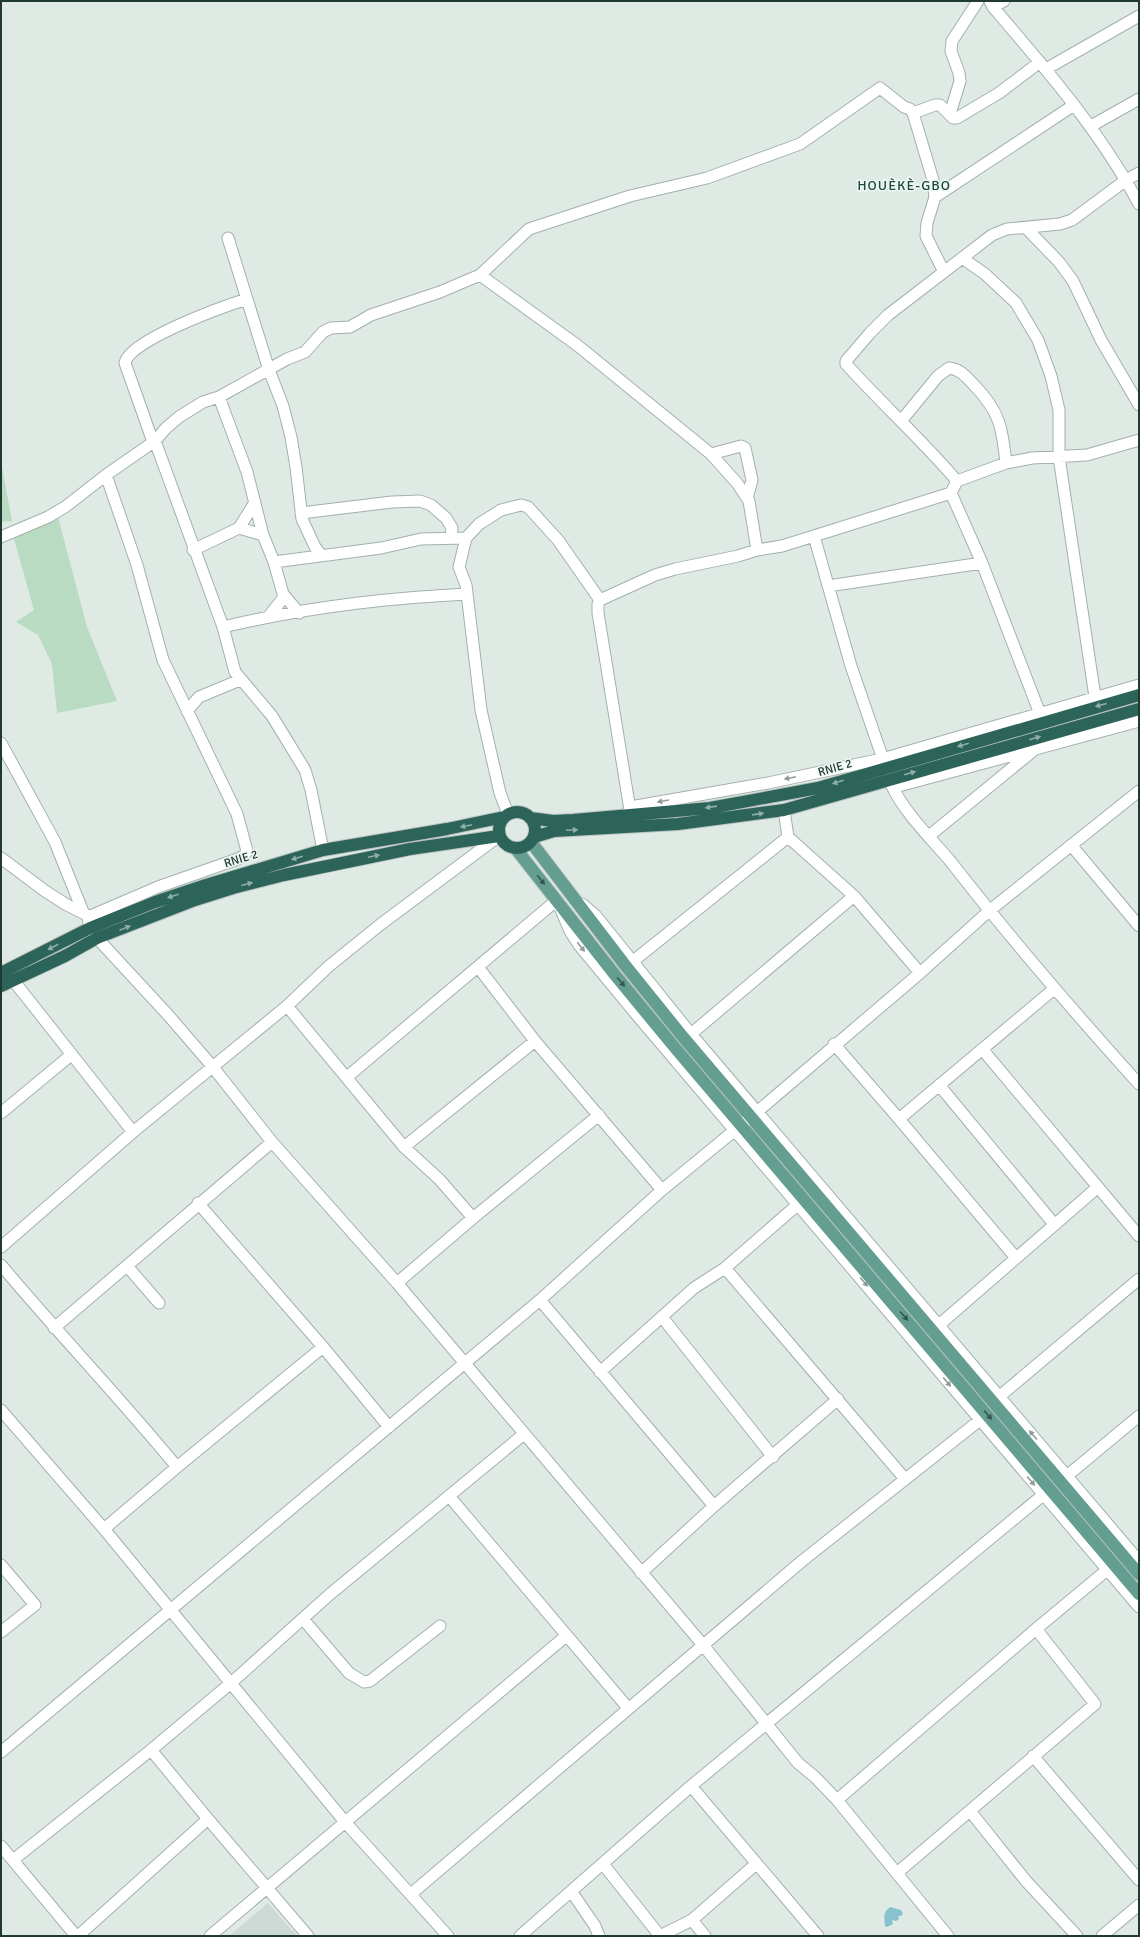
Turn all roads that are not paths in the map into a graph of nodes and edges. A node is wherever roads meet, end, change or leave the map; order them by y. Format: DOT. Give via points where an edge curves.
graph roads {
  1 [pos="978,1"];
  2 [pos="1004,1"];
  3 [pos="991,4"];
  4 [pos="1139,16"];
  5 [pos="1043,65"];
  6 [pos="1139,99"];
  7 [pos="1074,105"];
  8 [pos="914,112"];
  9 [pos="950,114"];
  10 [pos="1090,126"];
  11 [pos="1139,173"];
  12 [pos="1126,180"];
  13 [pos="935,197"];
  14 [pos="1139,204"];
  15 [pos="1026,228"];
  16 [pos="228,238"];
  17 [pos="962,258"];
  18 [pos="944,272"];
  19 [pos="480,275"];
  20 [pos="248,298"];
  21 [pos="269,370"];
  22 [pos="218,397"];
  23 [pos="1139,405"];
  24 [pos="901,421"];
  25 [pos="1139,440"];
  26 [pos="154,442"];
  27 [pos="711,454"];
  28 [pos="1059,457"];
  29 [pos="1006,463"];
  30 [pos="106,475"];
  31 [pos="957,481"];
  32 [pos="951,493"];
  33 [pos="747,498"];
  34 [pos="254,504"];
  35 [pos="301,513"];
  36 [pos="239,528"];
  37 [pos="263,536"];
  38 [pos="814,536"];
  39 [pos="1,537"];
  40 [pos="451,538"];
  41 [pos="466,538"];
  42 [pos="193,550"];
  43 [pos="757,550"];
  44 [pos="321,555"];
  45 [pos="274,562"];
  46 [pos="982,563"];
  47 [pos="828,586"];
  48 [pos="467,594"];
  49 [pos="284,598"];
  50 [pos="600,600"];
  51 [pos="299,613"];
  52 [pos="269,616"];
  53 [pos="223,628"];
  54 [pos="240,680"];
  55 [pos="1139,685"];
  56 [pos="1139,695"];
  57 [pos="1095,697"];
  58 [pos="1139,709"];
  59 [pos="187,711"];
  60 [pos="1041,717"];
  61 [pos="1139,721"];
  62 [pos="1,743"];
  63 [pos="1037,748"];
  64 [pos="887,773"];
  65 [pos="1139,791"];
  66 [pos="784,810"];
  67 [pos="628,813"];
  68 [pos="506,815"];
  69 [pos="530,818"];
  70 [pos="499,836"];
  71 [pos="929,836"];
  72 [pos="788,837"];
  73 [pos="533,839"];
  74 [pos="1071,845"];
  75 [pos="516,849"];
  76 [pos="323,850"];
  77 [pos="1,858"];
  78 [pos="569,891"];
  79 [pos="854,896"];
  80 [pos="557,900"];
  81 [pos="989,911"];
  82 [pos="1137,920"];
  83 [pos="90,924"];
  84 [pos="632,962"];
  85 [pos="478,967"];
  86 [pos="1,973"];
  87 [pos="920,973"];
  88 [pos="13,980"];
  89 [pos="1,986"];
  90 [pos="1054,989"];
  91 [pos="287,1006"];
  92 [pos="691,1034"];
  93 [pos="535,1041"];
  94 [pos="834,1044"];
  95 [pos="982,1048"];
  96 [pos="71,1055"];
  97 [pos="212,1066"];
  98 [pos="347,1077"];
  99 [pos="1139,1084"];
  100 [pos="938,1085"];
  101 [pos="1,1113"];
  102 [pos="754,1114"];
  103 [pos="599,1115"];
  104 [pos="899,1119"];
  105 [pos="738,1127"];
  106 [pos="133,1132"];
  107 [pos="272,1142"];
  108 [pos="404,1147"];
  109 [pos="1098,1187"];
  110 [pos="662,1190"];
  111 [pos="801,1202"];
  112 [pos="198,1203"];
  113 [pos="473,1218"];
  114 [pos="1054,1224"];
  115 [pos="1139,1236"];
  116 [pos="1,1247"];
  117 [pos="1016,1258"];
  118 [pos="1,1265"];
  119 [pos="128,1266"];
  120 [pos="725,1268"];
  121 [pos="1139,1279"];
  122 [pos="397,1283"];
  123 [pos="540,1300"];
  124 [pos="159,1303"];
  125 [pos="662,1316"];
  126 [pos="939,1325"];
  127 [pos="54,1328"];
  128 [pos="323,1347"];
  129 [pos="464,1364"];
  130 [pos="600,1372"];
  131 [pos="1000,1396"];
  132 [pos="838,1399"];
  133 [pos="1,1410"];
  134 [pos="1139,1416"];
  135 [pos="980,1420"];
  136 [pos="389,1427"];
  137 [pos="524,1434"];
  138 [pos="773,1457"];
  139 [pos="176,1467"];
  140 [pos="1064,1478"];
  141 [pos="905,1479"];
  142 [pos="1047,1492"];
  143 [pos="449,1496"];
  144 [pos="714,1506"];
  145 [pos="104,1529"];
  146 [pos="1131,1550"];
  147 [pos="1139,1561"];
  148 [pos="1,1564"];
  149 [pos="1107,1570"];
  150 [pos="641,1573"];
  151 [pos="1139,1574"];
  152 [pos="1139,1594"];
  153 [pos="1139,1607"];
  154 [pos="170,1610"];
  155 [pos="303,1619"];
  156 [pos="440,1626"];
  157 [pos="1036,1629"];
  158 [pos="1,1632"];
  159 [pos="566,1636"];
  160 [pos="703,1645"];
  161 [pos="231,1683"];
  162 [pos="628,1708"];
  163 [pos="765,1724"];
  164 [pos="151,1750"];
  165 [pos="1,1752"];
  166 [pos="1034,1756"];
  167 [pos="691,1786"];
  168 [pos="837,1800"];
  169 [pos="970,1811"];
  170 [pos="208,1819"];
  171 [pos="345,1822"];
  172 [pos="1,1846"];
  173 [pos="13,1860"];
  174 [pos="603,1864"];
  175 [pos="756,1864"];
  176 [pos="897,1873"];
  177 [pos="1139,1880"];
  178 [pos="267,1888"];
  179 [pos="571,1891"];
  180 [pos="411,1894"];
  181 [pos="1139,1905"];
  182 [pos="692,1920"];
  183 [pos="77,1936"];
  184 [pos="210,1936"];
  185 [pos="308,1936"];
  186 [pos="448,1936"];
  187 [pos="520,1936"];
  188 [pos="600,1936"];
  189 [pos="705,1936"];
  190 [pos="818,1936"];
  191 [pos="948,1936"];
  192 [pos="1077,1936"];
  193 [pos="1102,1936"];
  1 -- 9 [label="street" via="952,41 951,51 960,81"];
  2 -- 3 [label="street"];
  3 -- 5 [label="street"];
  4 -- 5 [label="street"];
  5 -- 7 [label="street"];
  5 -- 9 [label="street" via="957,118"];
  6 -- 10 [label="street"];
  7 -- 10 [label="street"];
  7 -- 13 [label="street"];
  8 -- 9 [label="street" via="940,105"];
  8 -- 13 [label="street" via="933,180"];
  8 -- 19 [label="street" via="901,105 884,90 875,89 800,144 707,178 630,196 529,230"];
  10 -- 12 [label="street"];
  11 -- 12 [label="street"];
  12 -- 14 [label="street"];
  12 -- 15 [label="street" via="1072,220"];
  13 -- 18 [label="street" via="926,236"];
  15 -- 17 [label="street" via="1007,229 992,235"];
  15 -- 23 [label="street" via="1059,262 1073,281 1101,340"];
  16 -- 20 [label="street"];
  17 -- 18 [label="street"];
  17 -- 28 [label="street" via="985,274 1016,303 1038,340 1051,376 1058,410"];
  18 -- 24 [label="street" via="888,315 846,361 860,380"];
  19 -- 21 [label="street" via="440,292 371,315 350,326 331,328 323,332 306,352"];
  19 -- 27 [label="street" via="578,345"];
  20 -- 21 [label="street"];
  20 -- 26 [label="street" via="170,328 128,356 125,363"];
  21 -- 22 [label="street"];
  21 -- 35 [label="street" via="283,406 291,437"];
  22 -- 26 [label="street" via="203,402 179,417"];
  22 -- 34 [label="street" via="247,472"];
  24 -- 29 [label="street" via="938,376 949,368 959,370 995,410 1002,429"];
  24 -- 31 [label="street"];
  25 -- 28 [label="street" via="1087,454"];
  26 -- 30 [label="street"];
  26 -- 42 [label="street" via="177,498"];
  27 -- 33 [label="street"];
  27 -- 33 [label="street" via="741,446 745,448 752,480"];
  28 -- 29 [label="street" via="1032,458"];
  28 -- 57 [label="street"];
  29 -- 31 [label="street"];
  30 -- 39 [label="street" via="65,507"];
  30 -- 59 [label="street" via="137,565 158,646"];
  31 -- 32 [label="street"];
  32 -- 38 [label="street"];
  32 -- 46 [label="street"];
  33 -- 43 [label="street"];
  34 -- 36 [label="street"];
  34 -- 37 [label="street"];
  35 -- 40 [label="street" via="392,502 420,502 431,505 446,518 452,528"];
  35 -- 44 [label="street" via="307,532"];
  36 -- 37 [label="street"];
  36 -- 42 [label="street"];
  37 -- 45 [label="street"];
  38 -- 43 [label="street" via="782,546"];
  38 -- 47 [label="street"];
  40 -- 41 [label="street"];
  40 -- 44 [label="street" via="421,539 381,548"];
  41 -- 48 [label="street" via="459,568"];
  41 -- 50 [label="street" via="479,524 501,510 521,505 528,507 558,540"];
  42 -- 53 [label="street"];
  43 -- 50 [label="street" via="655,575"];
  44 -- 45 [label="street"];
  45 -- 49 [label="street"];
  46 -- 47 [label="street"];
  46 -- 60 [label="street"];
  47 -- 64 [label="street" via="851,666"];
  48 -- 51 [label="street" via="398,598"];
  48 -- 68 [label="street" via="481,710"];
  49 -- 51 [label="street"];
  49 -- 52 [label="street"];
  50 -- 67 [label="street" via="598,613"];
  51 -- 52 [label="street"];
  52 -- 53 [label="street"];
  53 -- 54 [label="street" via="235,672"];
  54 -- 59 [label="street" via="199,697"];
  54 -- 76 [label="street" via="272,716 305,770 312,790"];
  55 -- 57 [label="street"];
  56 -- 60 [label="highway, RNIE 2 / RNIE 2, one-way"];
  57 -- 60 [label="street"];
  64 -- 58 [label="highway, RNIE 2 / RNIE 2, one-way"];
  59 -- 83 [label="street" via="237,814 247,851 244,856 235,860 158,887"];
  60 -- 64 [label="highway, RNIE 2 / RNIE 2, one-way"];
  61 -- 63 [label="street"];
  62 -- 83 [label="street" via="55,842"];
  63 -- 64 [label="street" via="895,787"];
  63 -- 71 [label="street"];
  64 -- 66 [label="highway, RNIE 2 / RNIE 2"];
  64 -- 67 [label="highway, RNIE 2 / RNIE 2, one-way" via="710,808"];
  64 -- 71 [label="street" via="902,805"];
  65 -- 74 [label="street"];
  66 -- 72 [label="street"];
  73 -- 66 [label="highway, RNIE 2 / RNIE 2, one-way" via="554,831 678,824"];
  67 -- 69 [label="highway, RNIE 2 / RNIE 2" via="553,821"];
  68 -- 69 [label="highway, RNIE 2 / RNIE 2" via="524,813"];
  68 -- 70 [label="highway" via="498,829"];
  68 -- 76 [label="highway, RNIE 2 / RNIE 2, one-way" via="446,830"];
  69 -- 73 [label="highway" via="535,827"];
  70 -- 75 [label="highway" via="506,845"];
  83 -- 70 [label="highway, RNIE 2 / RNIE 2, one-way" via="195,900 284,875 410,849"];
  70 -- 91 [label="street" via="381,924 329,966"];
  71 -- 81 [label="street"];
  72 -- 79 [label="street"];
  72 -- 84 [label="street"];
  73 -- 75 [label="highway, RNIE 2 / RNIE 2" via="522,848"];
  73 -- 78 [label="main road"];
  74 -- 81 [label="street"];
  74 -- 82 [label="street"];
  75 -- 80 [label="main road, one-way"];
  76 -- 83 [label="highway, RNIE 2 / RNIE 2, one-way"];
  77 -- 83 [label="street"];
  78 -- 84 [label="street" via="596,916"];
  78 -- 102 [label="main road" via="683,1037"];
  79 -- 87 [label="street"];
  79 -- 92 [label="street"];
  80 -- 85 [label="street"];
  80 -- 105 [label="main road, one-way"];
  81 -- 87 [label="street"];
  81 -- 90 [label="street"];
  83 -- 86 [label="highway, RNIE 2 / RNIE 2, one-way"];
  83 -- 88 [label="highway, RNIE 2 / RNIE 2" via="65,956"];
  83 -- 97 [label="street"];
  84 -- 92 [label="street"];
  85 -- 93 [label="street"];
  85 -- 98 [label="street"];
  87 -- 94 [label="street"];
  88 -- 89 [label="highway, RNIE 2 / RNIE 2"];
  88 -- 96 [label="street"];
  90 -- 95 [label="street"];
  90 -- 99 [label="street"];
  91 -- 97 [label="street"];
  91 -- 98 [label="street"];
  92 -- 102 [label="street"];
  93 -- 103 [label="street"];
  93 -- 108 [label="street"];
  94 -- 102 [label="street"];
  94 -- 104 [label="street"];
  95 -- 100 [label="street"];
  95 -- 109 [label="street"];
  96 -- 101 [label="street"];
  96 -- 106 [label="street"];
  97 -- 106 [label="street"];
  97 -- 107 [label="street"];
  98 -- 108 [label="street"];
  100 -- 104 [label="street"];
  100 -- 114 [label="street"];
  102 -- 105 [label="street"];
  102 -- 126 [label="street"];
  102 -- 140 [label="main road"];
  103 -- 110 [label="street"];
  103 -- 113 [label="street"];
  104 -- 117 [label="street"];
  105 -- 110 [label="street"];
  105 -- 111 [label="main road"];
  106 -- 116 [label="street"];
  107 -- 112 [label="street"];
  107 -- 122 [label="street"];
  108 -- 113 [label="street" via="439,1179"];
  109 -- 114 [label="street"];
  109 -- 115 [label="street"];
  110 -- 123 [label="street"];
  111 -- 120 [label="street"];
  111 -- 135 [label="street, one-way"];
  111 -- 142 [label="main road, one-way"];
  112 -- 119 [label="street"];
  112 -- 128 [label="street"];
  113 -- 122 [label="street"];
  114 -- 117 [label="street"];
  117 -- 126 [label="street"];
  118 -- 127 [label="street"];
  119 -- 124 [label="street"];
  119 -- 127 [label="street"];
  120 -- 125 [label="street" via="694,1288"];
  120 -- 132 [label="street"];
  121 -- 131 [label="street"];
  122 -- 129 [label="street"];
  123 -- 129 [label="street"];
  123 -- 130 [label="street"];
  125 -- 130 [label="street"];
  125 -- 138 [label="street"];
  126 -- 131 [label="street"];
  127 -- 139 [label="street" via="140,1422"];
  128 -- 136 [label="street"];
  128 -- 139 [label="street"];
  129 -- 136 [label="street"];
  129 -- 137 [label="street"];
  130 -- 144 [label="street"];
  140 -- 131 [label="street, one-way"];
  132 -- 138 [label="street"];
  132 -- 141 [label="street"];
  133 -- 145 [label="street"];
  134 -- 140 [label="street"];
  135 -- 141 [label="street"];
  135 -- 142 [label="street, one-way"];
  136 -- 154 [label="street"];
  137 -- 143 [label="street"];
  137 -- 150 [label="street"];
  138 -- 144 [label="street"];
  139 -- 145 [label="street"];
  140 -- 142 [label="street"];
  140 -- 146 [label="main road"];
  141 -- 160 [label="street" via="802,1560"];
  142 -- 149 [label="street"];
  142 -- 152 [label="main road"];
  142 -- 163 [label="street"];
  143 -- 155 [label="street"];
  143 -- 159 [label="street"];
  144 -- 150 [label="street"];
  145 -- 154 [label="street"];
  146 -- 147 [label="street"];
  146 -- 151 [label="main road"];
  148 -- 158 [label="street" via="35,1605"];
  149 -- 153 [label="street"];
  149 -- 157 [label="street"];
  150 -- 160 [label="street"];
  154 -- 161 [label="street"];
  154 -- 165 [label="street"];
  155 -- 156 [label="street" via="349,1673 364,1682 370,1681"];
  155 -- 161 [label="street"];
  157 -- 166 [label="street" via="1095,1704"];
  157 -- 168 [label="street"];
  159 -- 162 [label="street"];
  159 -- 171 [label="street"];
  160 -- 162 [label="street"];
  160 -- 163 [label="street"];
  161 -- 164 [label="street"];
  161 -- 171 [label="street"];
  162 -- 180 [label="street"];
  163 -- 167 [label="street"];
  163 -- 168 [label="street" via="798,1763"];
  164 -- 170 [label="street"];
  164 -- 173 [label="street"];
  166 -- 169 [label="street"];
  166 -- 177 [label="street"];
  167 -- 174 [label="street"];
  167 -- 175 [label="street"];
  168 -- 176 [label="street"];
  169 -- 176 [label="street"];
  169 -- 192 [label="street" via="1026,1882"];
  170 -- 178 [label="street"];
  170 -- 183 [label="street"];
  171 -- 178 [label="street"];
  171 -- 180 [label="street"];
  172 -- 173 [label="street"];
  173 -- 183 [label="street"];
  174 -- 179 [label="street"];
  174 -- 182 [label="street" via="660,1936"];
  175 -- 182 [label="street"];
  175 -- 190 [label="street"];
  176 -- 191 [label="street"];
  178 -- 184 [label="street"];
  178 -- 185 [label="street"];
  179 -- 187 [label="street"];
  179 -- 188 [label="street"];
  180 -- 186 [label="street"];
  181 -- 193 [label="street"];
  182 -- 189 [label="street"];
}
